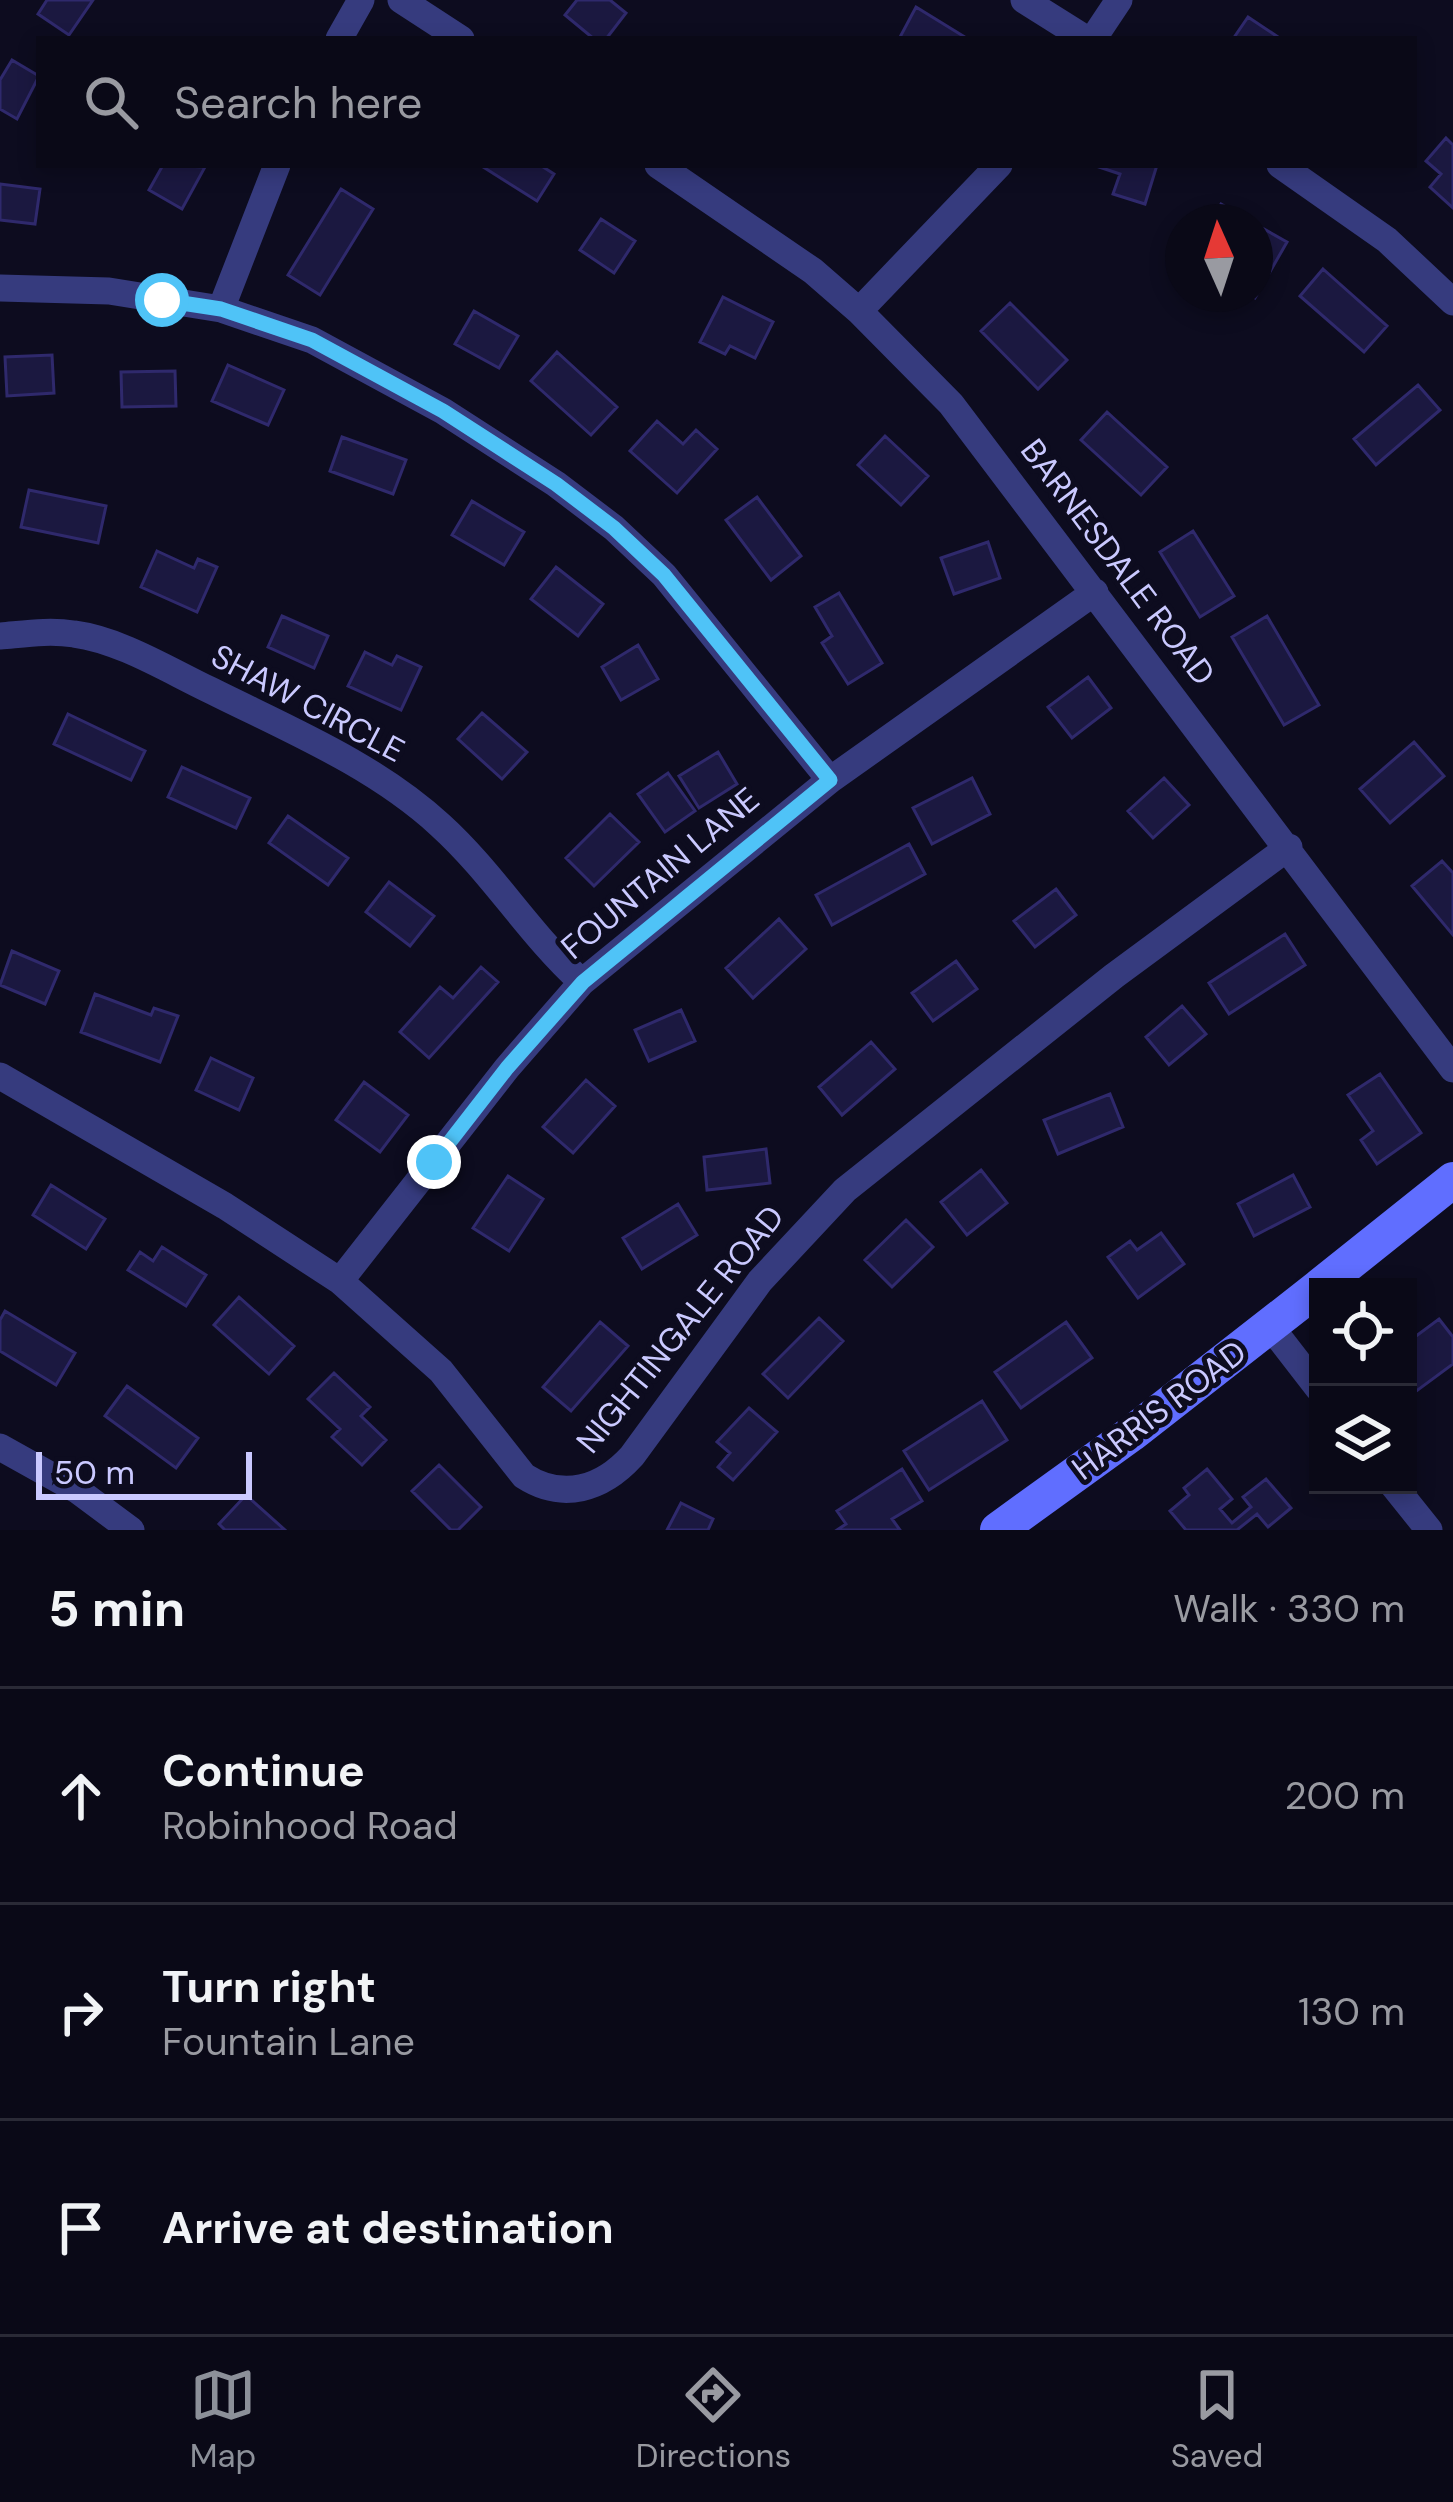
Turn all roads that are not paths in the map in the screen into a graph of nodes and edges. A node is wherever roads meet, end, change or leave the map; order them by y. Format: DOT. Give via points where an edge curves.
graph roads {
  1 [pos="361,0"];
  2 [pos="401,0"];
  3 [pos="1024,0"];
  4 [pos="1119,0"];
  5 [pos="341,36"];
  6 [pos="456,36"];
  7 [pos="1084,36"];
  8 [pos="1091,36"];
  9 [pos="276,168"];
  10 [pos="662,168"];
  11 [pos="996,168"];
  12 [pos="1284,168"];
  13 [pos="0,288"];
  14 [pos="1453,302"];
  15 [pos="221,309"];
  16 [pos="859,311"];
  17 [pos="1095,592"];
  18 [pos="0,636"];
  19 [pos="830,780"];
  20 [pos="1289,847"];
  21 [pos="583,982"];
  22 [pos="1453,1069"];
  23 [pos="0,1076"];
  24 [pos="1453,1180"];
  25 [pos="1329,1278"];
  26 [pos="340,1281"];
  27 [pos="1309,1294"];
  28 [pos="1270,1326"];
  29 [pos="1316,1386"];
  30 [pos="0,1447"];
  31 [pos="1400,1494"];
  32 [pos="131,1530"];
  33 [pos="998,1530"];
  34 [pos="1429,1530"];
  1 -- 5 [label="street"];
  2 -- 6 [label="street"];
  3 -- 7 [label="street"];
  4 -- 8 [label="street"];
  9 -- 15 [label="street"];
  10 -- 16 [label="street, BARNESDALE ROAD"];
  11 -- 16 [label="street"];
  12 -- 14 [label="street" via="1387,240"];
  13 -- 15 [label="street" via="109,291"];
  15 -- 19 [label="street" via="312,340 443,411 614,528 664,575"];
  16 -- 17 [label="street, BARNESDALE ROAD" via="951,404"];
  17 -- 19 [label="street, FOUNTAIN LANE"];
  17 -- 20 [label="street, BARNESDALE ROAD"];
  18 -- 21 [label="street, SHAW CIRCLE" via="98,639 352,763 439,823"];
  19 -- 21 [label="street, FOUNTAIN LANE"];
  20 -- 22 [label="street, BARNESDALE ROAD"];
  20 -- 26 [label="street, NIGHTINGALE ROAD" via="844,1190 760,1282 632,1456 600,1484 560,1490 524,1476 441,1372"];
  21 -- 26 [label="street, FOUNTAIN LANE"];
  23 -- 26 [label="street, NIGHTINGALE ROAD"];
  24 -- 25 [label="street, HARRIS ROAD"];
  27 -- 28 [label="street, HARRIS ROAD"];
  28 -- 29 [label="street"];
  28 -- 33 [label="street, HARRIS ROAD"];
  30 -- 32 [label="street"];
  31 -- 34 [label="street"];
}
